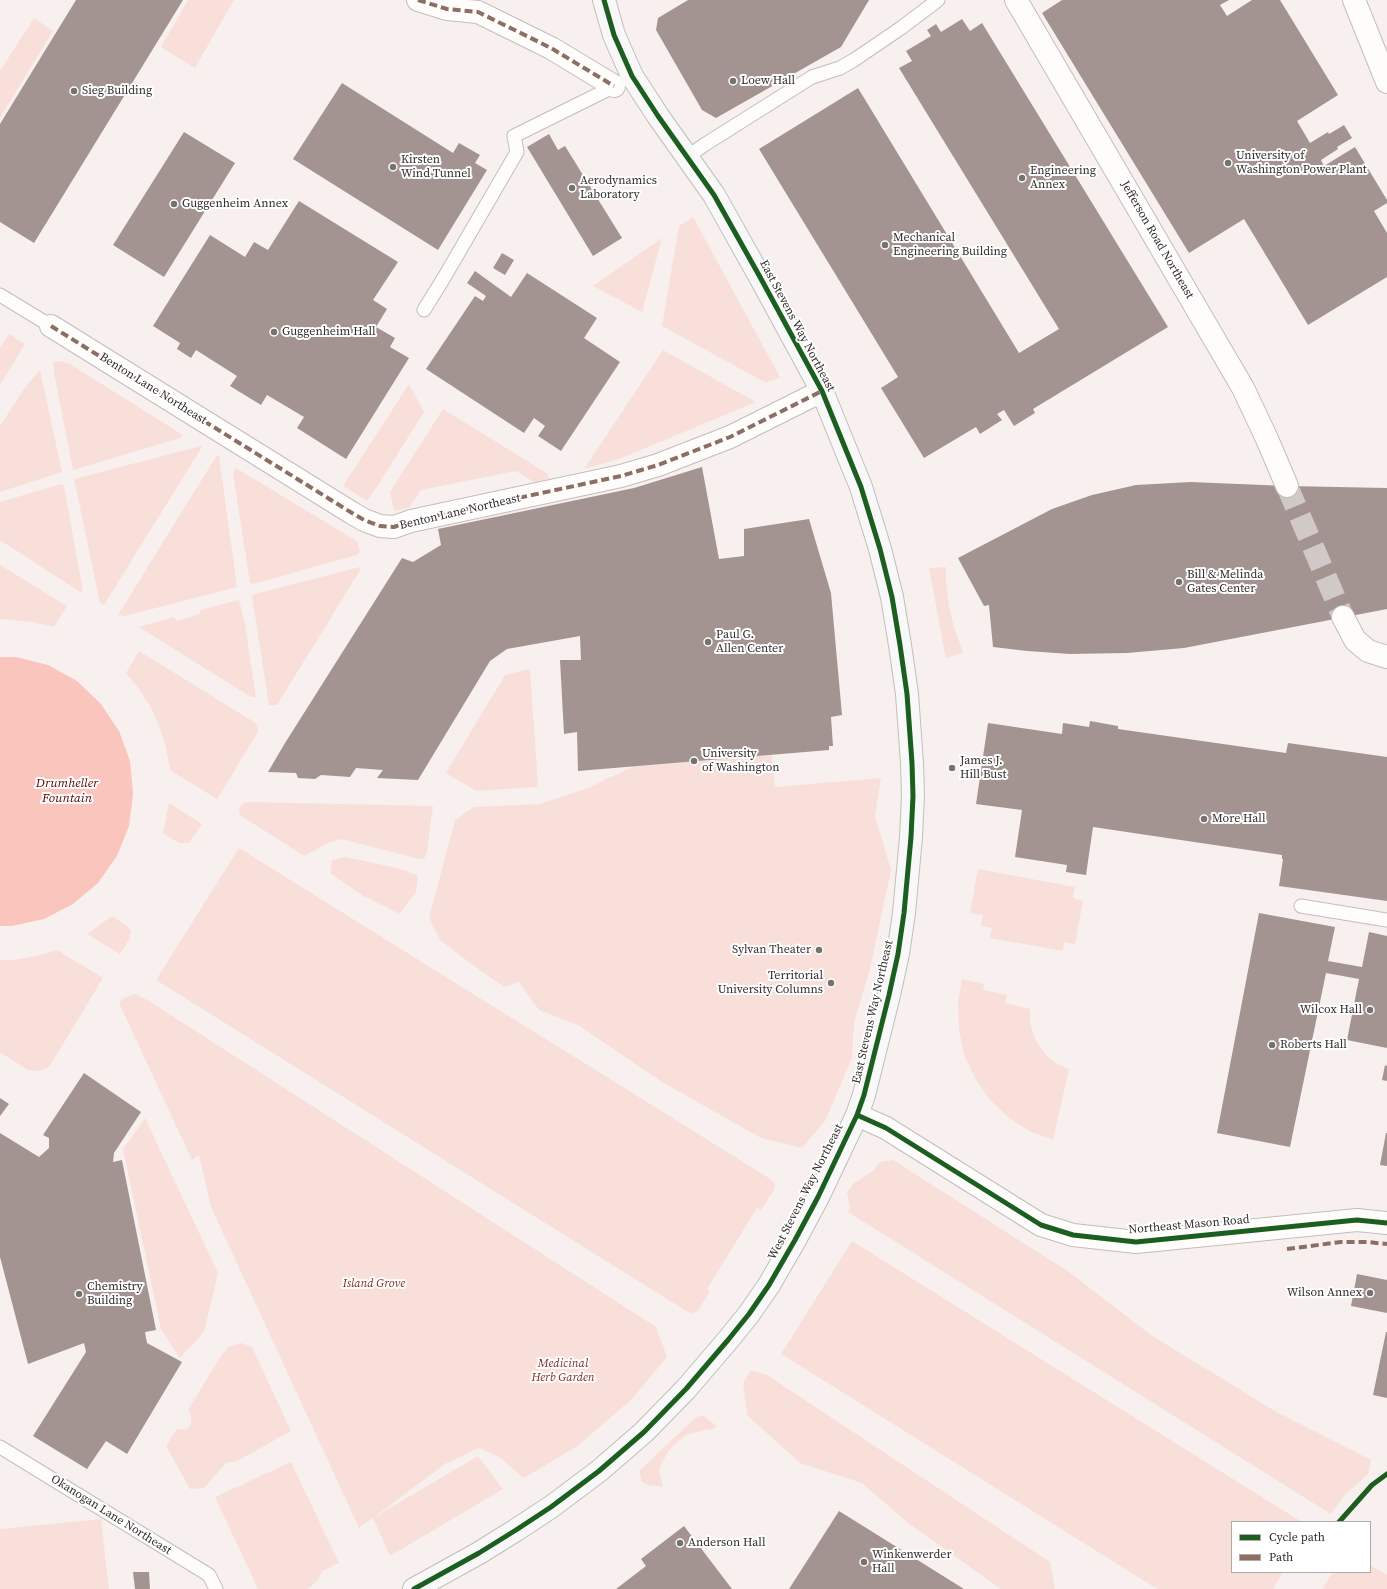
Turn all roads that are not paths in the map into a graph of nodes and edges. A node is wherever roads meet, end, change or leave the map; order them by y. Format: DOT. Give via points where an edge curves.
graph roads {
  1 [pos="418,0"];
  2 [pos="604,0"];
  3 [pos="938,0"];
  4 [pos="1016,0"];
  5 [pos="1354,0"];
  6 [pos="623,81"];
  7 [pos="1387,82"];
  8 [pos="687,157"];
  9 [pos="0,295"];
  10 [pos="424,310"];
  11 [pos="51,326"];
  12 [pos="822,391"];
  13 [pos="1288,486"];
  14 [pos="1343,617"];
  15 [pos="1387,656"];
  16 [pos="1301,906"];
  17 [pos="1387,920"];
  18 [pos="857,1115"];
  19 [pos="1387,1223"];
  20 [pos="0,1447"];
  21 [pos="216,1589"];
  22 [pos="414,1589"];
  1 -- 6 [label="street" via="447,9 478,12"];
  2 -- 6 [label="street, East Stevens Way Northeast"];
  3 -- 8 [label="lane" via="854,60 840,68 812,77"];
  4 -- 13 [label="street, Jefferson Road Northeast" via="1243,388"];
  5 -- 7 [label="street"];
  6 -- 8 [label="street, East Stevens Way Northeast" via="658,116"];
  6 -- 10 [label="lane" via="514,136 517,152"];
  8 -- 12 [label="street, East Stevens Way Northeast" via="714,195"];
  9 -- 11 [label="lane, Benton Lane Northeast"];
  11 -- 12 [label="street, Benton Lane Northeast" via="352,513 380,526 394,527 411,521 621,476 658,465 730,437"];
  12 -- 18 [label="street, East Stevens Way Northeast" via="860,487 880,549 900,645 907,694 912,763 910,850 898,954"];
  14 -- 15 [label="street" via="1355,640 1368,651"];
  16 -- 17 [label="lane"];
  18 -- 19 [label="street, Northeast Mason Road" via="886,1128 1041,1225 1073,1235 1136,1242 1357,1220"];
  18 -- 22 [label="street, West Stevens Way Northeast" via="811,1210 769,1285 749,1314 686,1389 644,1432 599,1471 550,1507 479,1553"];
  20 -- 21 [label="lane, Okanogan Lane Northeast" via="209,1575"];
}
